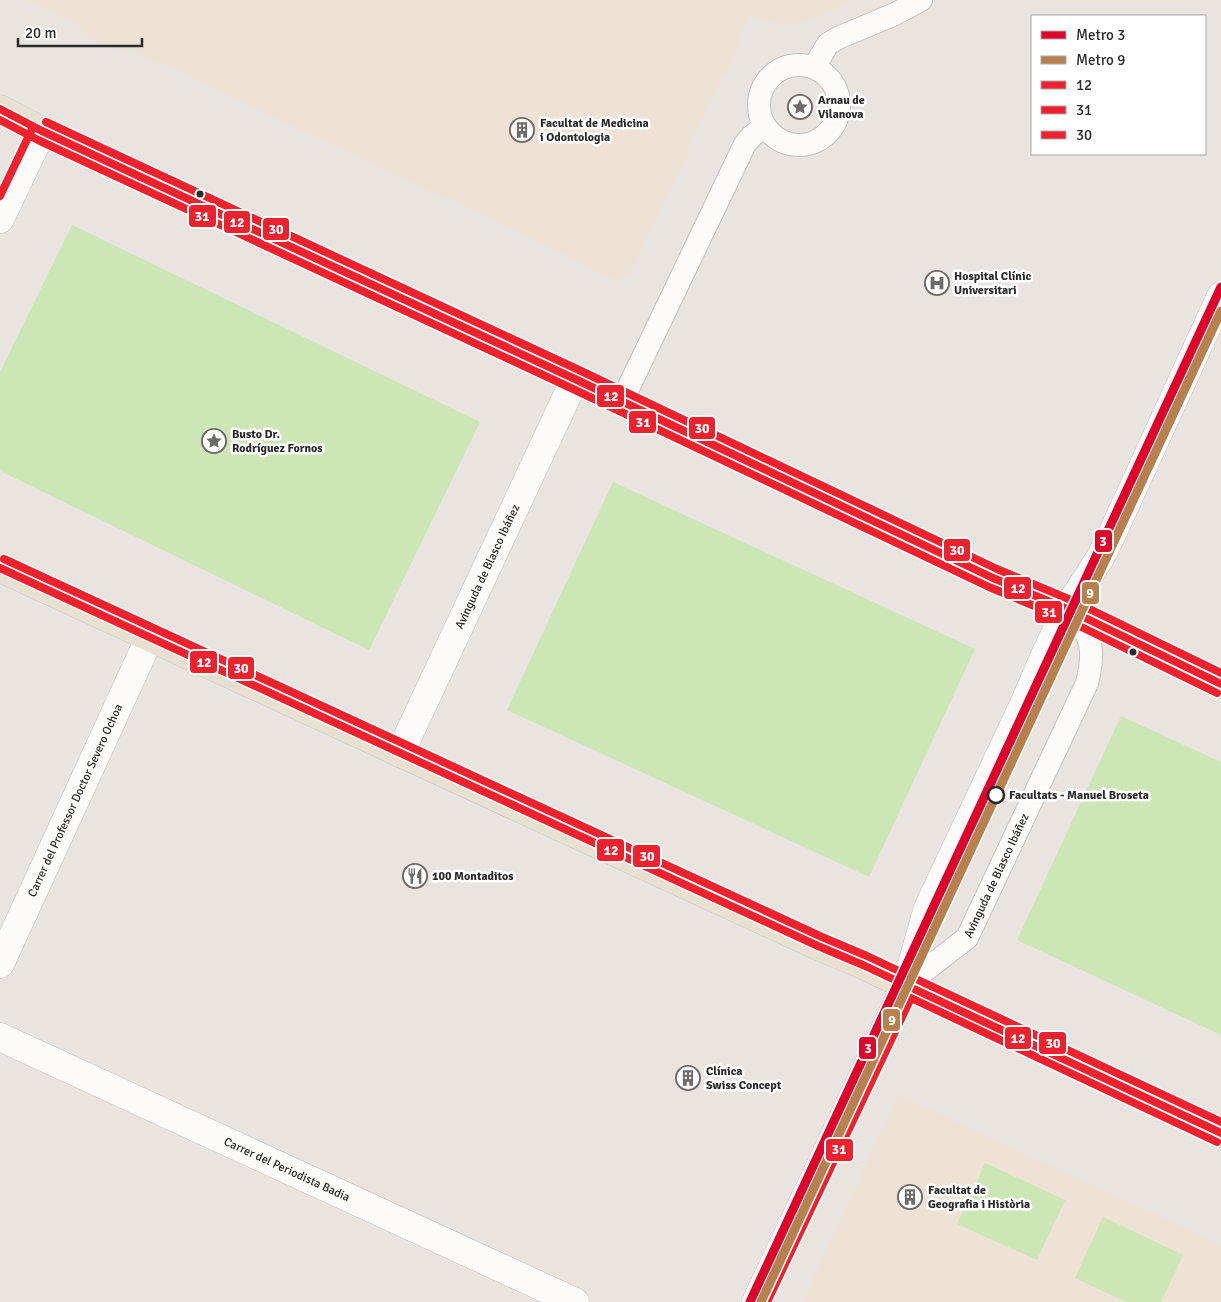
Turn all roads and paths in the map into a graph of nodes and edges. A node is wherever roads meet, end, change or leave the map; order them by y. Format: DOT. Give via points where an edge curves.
graph roads {
  1 [pos="921,0"];
  2 [pos="814,67"];
  3 [pos="0,109"];
  4 [pos="765,126"];
  5 [pos="42,131"];
  6 [pos="0,219"];
  7 [pos="1221,296"];
  8 [pos="575,379"];
  9 [pos="622,402"];
  10 [pos="0,568"];
  11 [pos="1067,609"];
  12 [pos="150,637"];
  13 [pos="1221,684"];
  14 [pos="400,753"];
  15 [pos="0,964"];
  16 [pos="906,985"];
  17 [pos="0,1037"];
  18 [pos="1221,1133"];
  19 [pos="575,1302"];
  20 [pos="756,1302"];
  1 -- 2 [label="lane" via="828,44"];
  2 -- 4 [label="lane" via="788,66 767,81 758,106"];
  2 -- 4 [label="lane" via="834,84 839,96 836,121 829,133 818,142 805,146 791,145 778,140"];
  3 -- 5 [label="main road, Avinguda de Blasco Ibáñez"];
  4 -- 9 [label="lane" via="745,144"];
  5 -- 6 [label="street"];
  5 -- 8 [label="main road, Avinguda de Blasco Ibáñez"];
  7 -- 11 [label="street" via="1112,534"];
  8 -- 9 [label="main road, Avinguda de Blasco Ibáñez"];
  8 -- 14 [label="street, Avinguda de Blasco Ibáñez"];
  9 -- 11 [label="main road, Avinguda de Blasco Ibáñez" via="993,578"];
  10 -- 12 [label="main road"];
  11 -- 13 [label="main road, Avinguda de Blasco Ibáñez"];
  11 -- 16 [label="street" via="928,908"];
  11 -- 16 [label="lane, Avinguda de Blasco Ibáñez" via="1081,623 1090,640 1092,663 1087,683 967,938"];
  12 -- 14 [label="main road"];
  12 -- 15 [label="street, Carrer del Professor Doctor Severo Ochoa"];
  14 -- 16 [label="main road"];
  16 -- 18 [label="main road"];
  16 -- 20 [label="street"];
  17 -- 19 [label="street, Carrer del Periodista Badia"];
}
